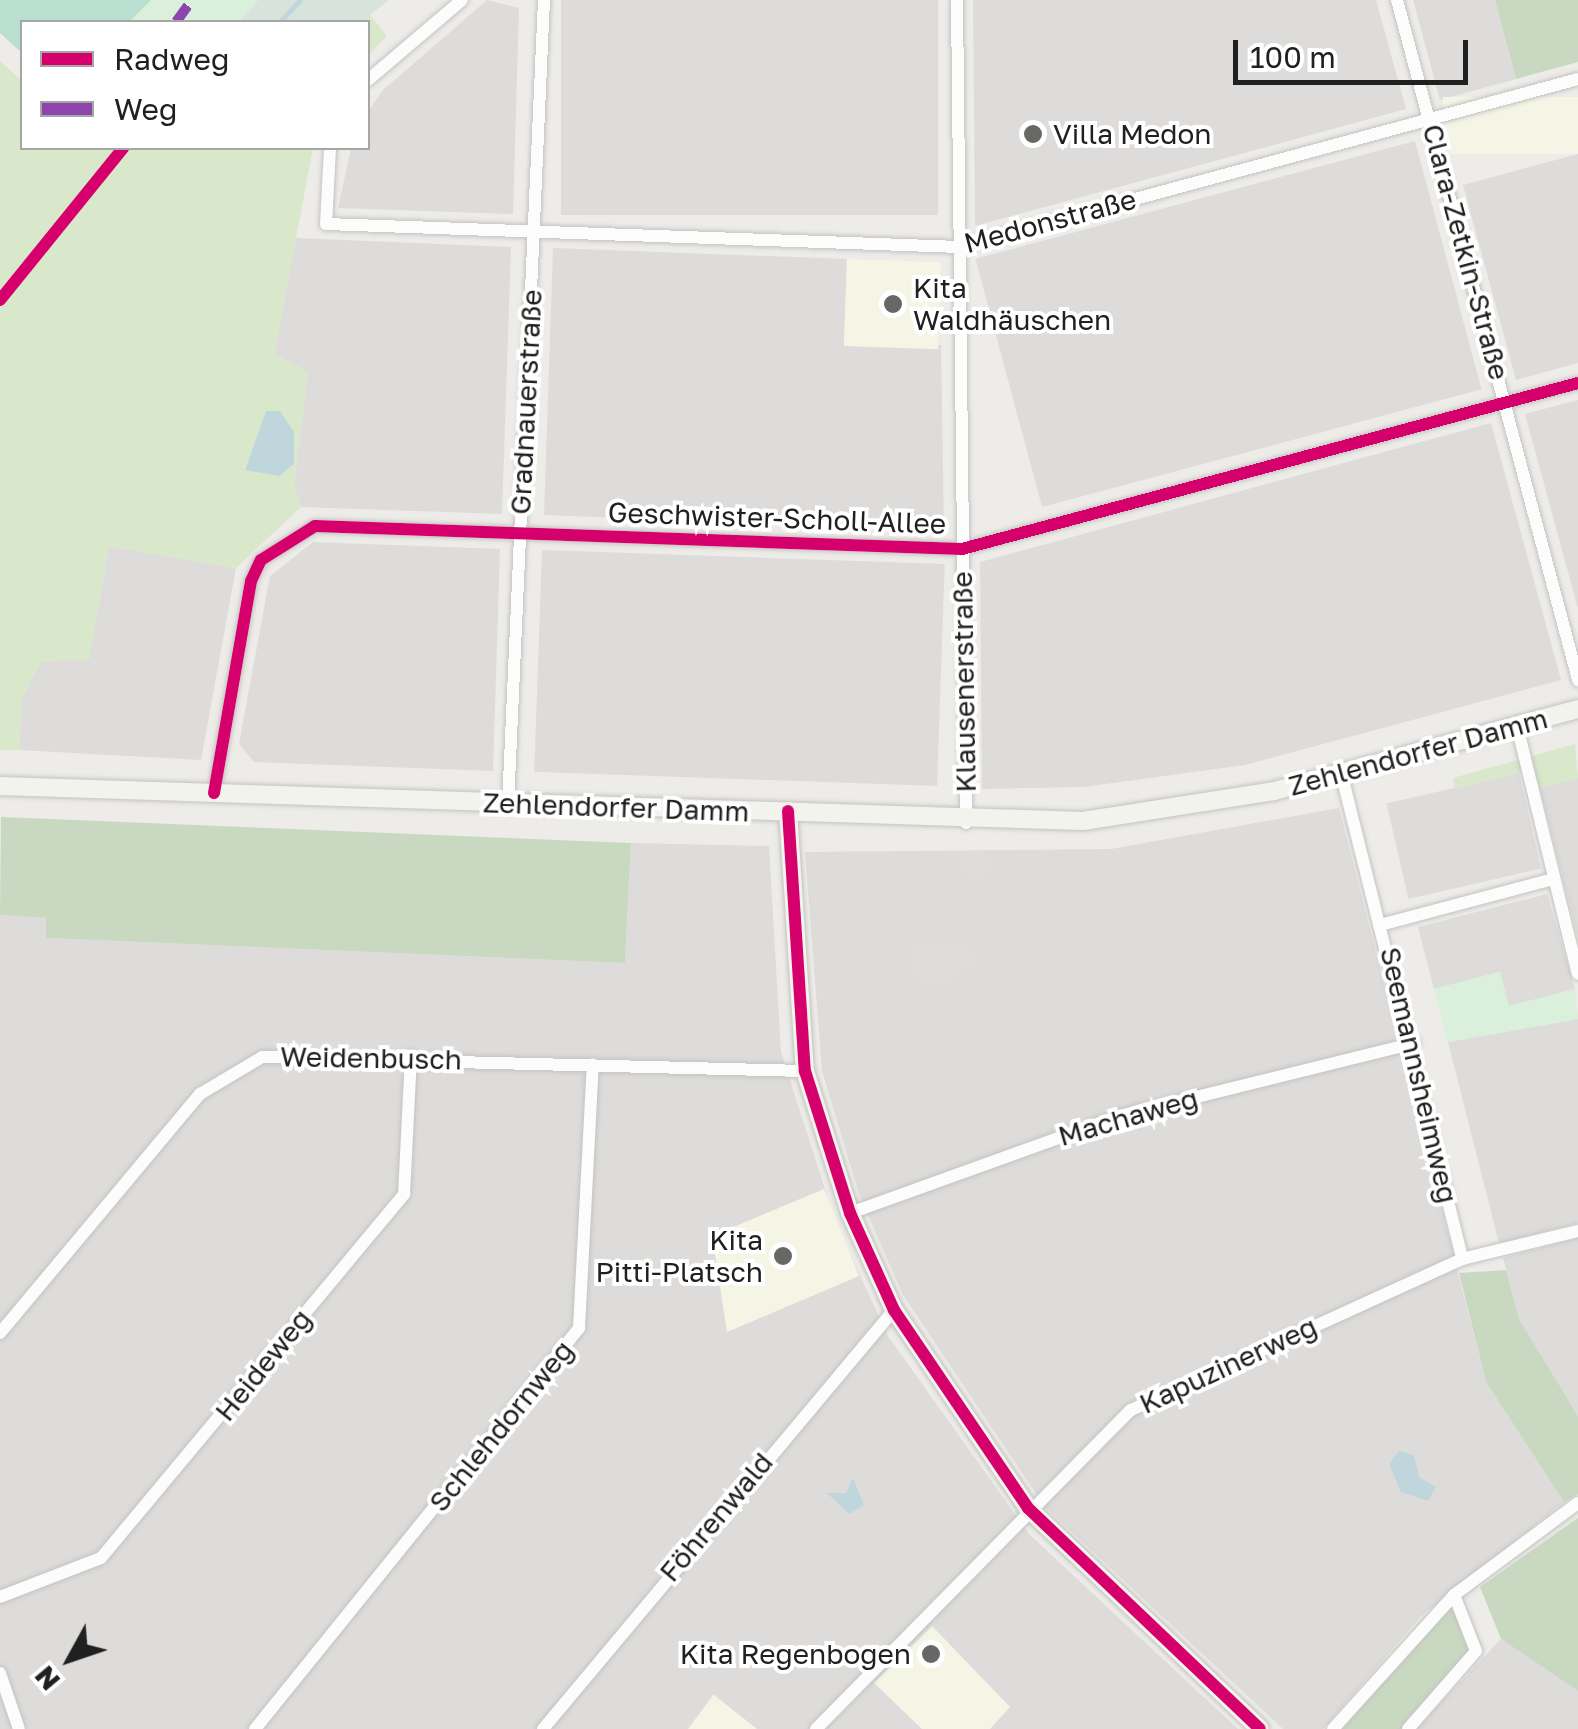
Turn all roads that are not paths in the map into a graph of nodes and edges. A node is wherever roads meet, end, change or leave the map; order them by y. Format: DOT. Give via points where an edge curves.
graph roads {
  1 [pos="462,0"];
  2 [pos="544,0"];
  3 [pos="957,0"];
  4 [pos="1397,0"];
  5 [pos="370,78"];
  6 [pos="1578,79"];
  7 [pos="1429,118"];
  8 [pos="330,150"];
  9 [pos="534,230"];
  10 [pos="958,247"];
  11 [pos="1578,383"];
  12 [pos="1507,402"];
  13 [pos="520,535"];
  14 [pos="962,548"];
  15 [pos="1578,680"];
  16 [pos="1578,709"];
  17 [pos="1516,726"];
  18 [pos="1342,776"];
  19 [pos="0,786"];
  20 [pos="214,793"];
  21 [pos="508,805"];
  22 [pos="788,811"];
  23 [pos="966,823"];
  24 [pos="1553,879"];
  25 [pos="1384,924"];
  26 [pos="1578,974"];
  27 [pos="1414,1043"];
  28 [pos="411,1056"];
  29 [pos="593,1064"];
  30 [pos="805,1071"];
  31 [pos="850,1214"];
  32 [pos="1578,1230"];
  33 [pos="1462,1259"];
  34 [pos="894,1310"];
  35 [pos="0,1333"];
  36 [pos="1577,1504"];
  37 [pos="1028,1508"];
  38 [pos="1454,1595"];
  39 [pos="0,1597"];
  40 [pos="0,1673"];
  41 [pos="19,1729"];
  42 [pos="255,1729"];
  43 [pos="543,1729"];
  44 [pos="816,1729"];
  45 [pos="1260,1729"];
  46 [pos="1333,1729"];
  47 [pos="1408,1729"];
  1 -- 5 [label="street"];
  2 -- 9 [label="street, Gradnauerstraße"];
  3 -- 10 [label="street, Klausenerstraße"];
  4 -- 7 [label="street, Clara-Zetkin-Straße"];
  6 -- 7 [label="street, Medonstraße"];
  7 -- 10 [label="street, Medonstraße"];
  7 -- 12 [label="street, Clara-Zetkin-Straße"];
  8 -- 9 [label="street, Medonstraße" via="326,224"];
  9 -- 10 [label="street, Medonstraße"];
  9 -- 13 [label="street, Gradnauerstraße"];
  10 -- 14 [label="street, Klausenerstraße"];
  11 -- 12 [label="street, Geschwister-Scholl-Allee"];
  12 -- 14 [label="street, Geschwister-Scholl-Allee"];
  12 -- 15 [label="street, Clara-Zetkin-Straße"];
  13 -- 14 [label="street, Geschwister-Scholl-Allee"];
  13 -- 20 [label="street, Geschwister-Scholl-Allee" via="315,526 261,560"];
  13 -- 21 [label="street, Gradnauerstraße"];
  14 -- 23 [label="street, Klausenerstraße"];
  16 -- 17 [label="main road, Zehlendorfer Damm"];
  17 -- 18 [label="main road, Zehlendorfer Damm"];
  17 -- 24 [label="street"];
  18 -- 23 [label="main road, Zehlendorfer Damm" via="1113,818"];
  18 -- 25 [label="street, Seemannsheimweg"];
  19 -- 20 [label="main road, Zehlendorfer Damm"];
  20 -- 21 [label="main road, Zehlendorfer Damm"];
  21 -- 22 [label="main road, Zehlendorfer Damm"];
  22 -- 23 [label="main road, Zehlendorfer Damm"];
  22 -- 30 [label="main road"];
  24 -- 25 [label="street"];
  24 -- 26 [label="street"];
  25 -- 27 [label="street, Seemannsheimweg"];
  27 -- 31 [label="street, Machaweg" via="1079,1128"];
  27 -- 33 [label="street, Seemannsheimweg"];
  28 -- 29 [label="street, Weidenbusch"];
  28 -- 35 [label="street, Weidenbusch" via="289,1051 235,1068 200,1094"];
  28 -- 39 [label="street, Heideweg" via="404,1194 101,1558"];
  29 -- 30 [label="street, Weidenbusch"];
  29 -- 42 [label="street, Schlehdornweg" via="579,1328"];
  30 -- 31 [label="main road"];
  31 -- 34 [label="main road"];
  32 -- 33 [label="street"];
  33 -- 37 [label="street, Kapuzinerweg" via="1156,1393"];
  34 -- 37 [label="main road"];
  34 -- 43 [label="street, Föhrenwald"];
  36 -- 38 [label="street"];
  37 -- 44 [label="street, Kapuzinerweg"];
  37 -- 45 [label="main road"];
  38 -- 46 [label="street"];
  38 -- 47 [label="street" via="1476,1651"];
  40 -- 41 [label="street"];
}
